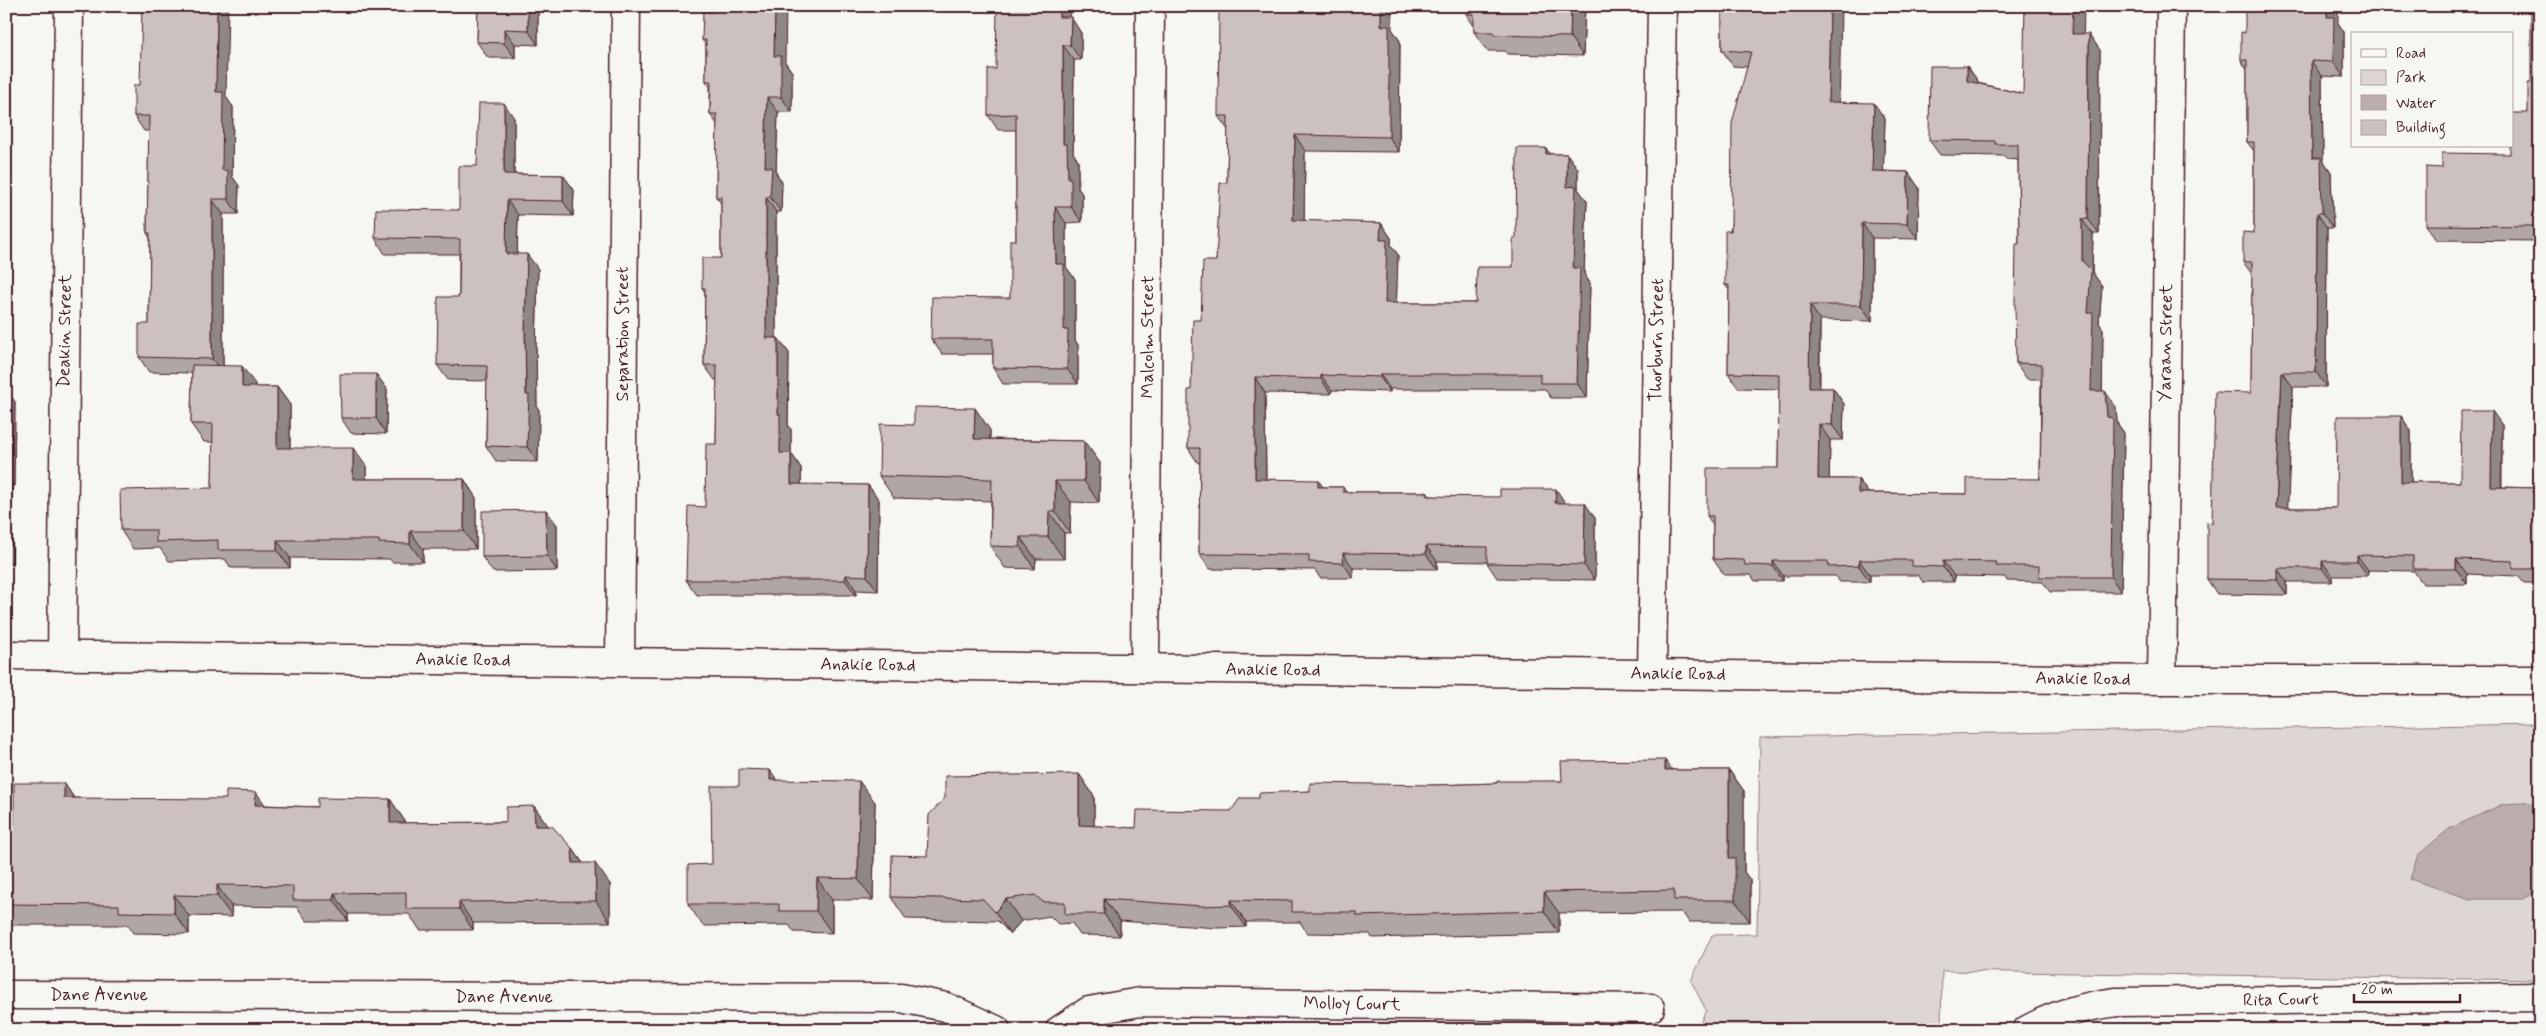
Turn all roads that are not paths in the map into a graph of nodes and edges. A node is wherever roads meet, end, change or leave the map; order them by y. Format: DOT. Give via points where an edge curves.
graph roads {
  1 [pos="69,6"];
  2 [pos="626,6"];
  3 [pos="1150,6"];
  4 [pos="1662,6"];
  5 [pos="2170,6"];
  6 [pos="6,654"];
  7 [pos="62,656"];
  8 [pos="620,662"];
  9 [pos="1145,668"];
  10 [pos="1652,674"];
  11 [pos="2162,680"];
  12 [pos="2540,680"];
  13 [pos="6,995"];
  14 [pos="2540,997"];
  15 [pos="1650,1008"];
  16 [pos="996,1030"];
  17 [pos="1060,1030"];
  18 [pos="2027,1030"];
  1 -- 7 [label="street, Deakin Street"];
  2 -- 8 [label="street, Separation Street"];
  3 -- 9 [label="street, Malcolm Street"];
  4 -- 10 [label="street, Thorburn Street"];
  5 -- 11 [label="street, Yaraan Street"];
  6 -- 7 [label="street, Anakie Road"];
  7 -- 8 [label="street, Anakie Road"];
  8 -- 9 [label="street, Anakie Road"];
  9 -- 10 [label="street, Anakie Road"];
  10 -- 11 [label="street, Anakie Road"];
  11 -- 12 [label="street, Anakie Road"];
  13 -- 16 [label="street, Dane Avenue" via="902,998 946,1007"];
  14 -- 18 [label="street, Rita Court" via="2117,1002 2052,1016"];
  15 -- 17 [label="street, Molloy Court" via="1140,1002 1089,1011"];
}
